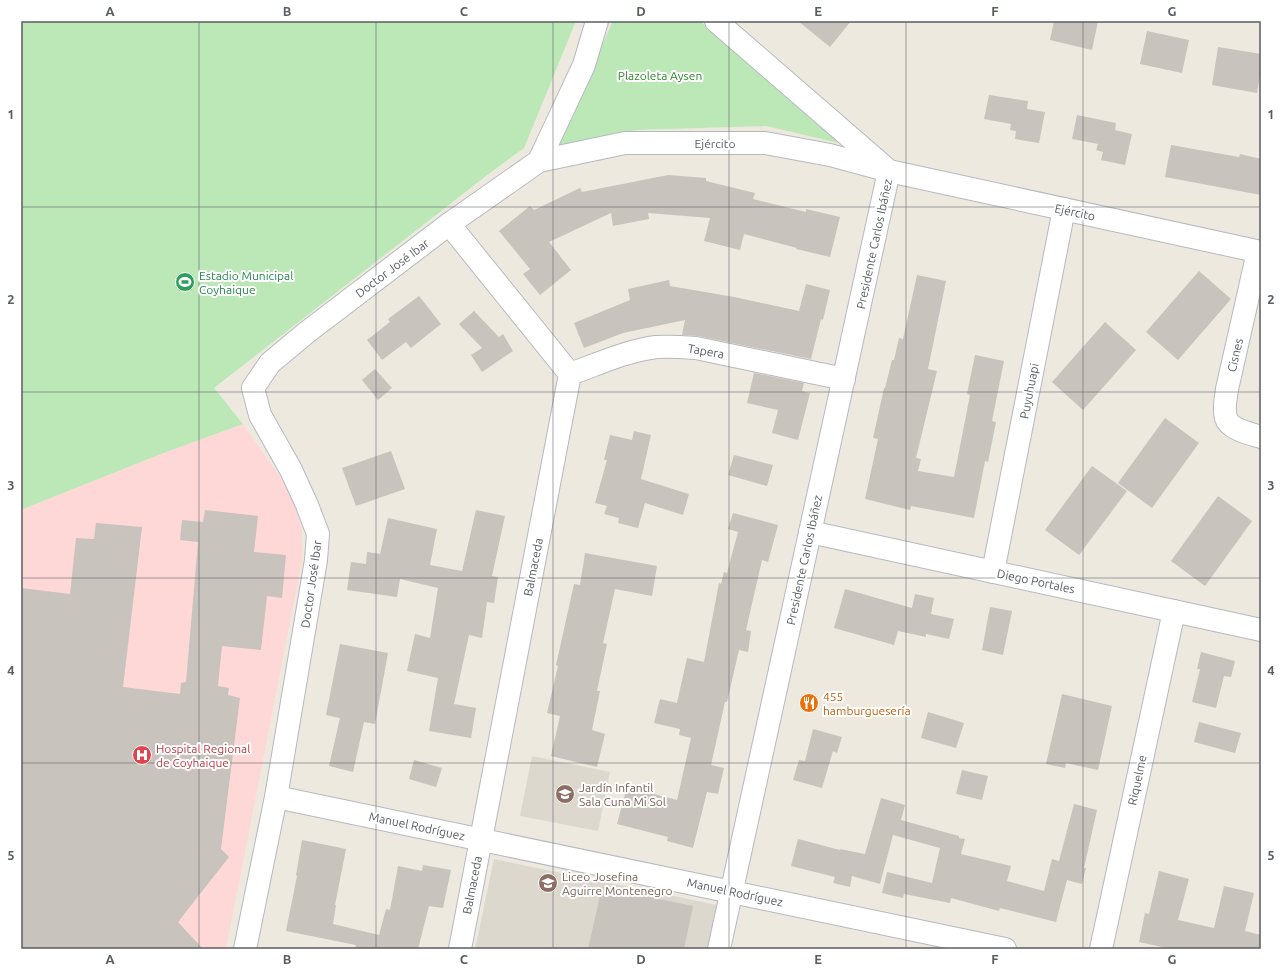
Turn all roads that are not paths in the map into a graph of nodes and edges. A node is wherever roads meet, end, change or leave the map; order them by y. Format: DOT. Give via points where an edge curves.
graph roads {
  1 [pos="597,21"];
  2 [pos="716,21"];
  3 [pos="539,162"];
  4 [pos="889,171"];
  5 [pos="1064,209"];
  6 [pos="449,224"];
  7 [pos="1260,252"];
  8 [pos="570,374"];
  9 [pos="844,379"];
  10 [pos="1261,437"];
  11 [pos="810,532"];
  12 [pos="993,572"];
  13 [pos="1174,612"];
  14 [pos="1261,630"];
  15 [pos="276,797"];
  16 [pos="481,839"];
  17 [pos="732,892"];
  18 [pos="245,949"];
  19 [pos="460,949"];
  20 [pos="719,949"];
  21 [pos="1005,949"];
  22 [pos="1101,949"];
  1 -- 3 [label="street" via="584,65"];
  2 -- 4 [label="street, Ejército"];
  3 -- 4 [label="street, Ejército" via="625,143 765,144 830,155"];
  3 -- 6 [label="street, Ejército"];
  4 -- 5 [label="street, Ejército"];
  4 -- 9 [label="street, Presidente Carlos Ibáñez"];
  5 -- 7 [label="street, Ejército"];
  5 -- 12 [label="street, Puyuhuapi"];
  6 -- 8 [label="street"];
  6 -- 15 [label="street, Doctor José Ibar" via="270,363 253,388 260,415 291,470 318,534 316,560"];
  7 -- 10 [label="street, Cisnes" via="1224,406 1226,419 1231,424 1239,430"];
  8 -- 9 [label="street, Tapera" via="639,350 675,347 696,348"];
  8 -- 16 [label="street, Balmaceda"];
  9 -- 11 [label="street, Presidente Carlos Ibáñez"];
  11 -- 12 [label="street, Diego Portales"];
  11 -- 17 [label="street, Presidente Carlos Ibáñez"];
  12 -- 13 [label="street, Diego Portales"];
  13 -- 14 [label="street, Diego Portales"];
  13 -- 22 [label="street, Riquelme"];
  15 -- 16 [label="street, Manuel Rodríguez"];
  15 -- 18 [label="street, Doctor José Ibar"];
  16 -- 17 [label="street, Manuel Rodríguez"];
  16 -- 19 [label="street, Balmaceda"];
  17 -- 20 [label="street, Presidente Carlos Ibáñez"];
  17 -- 21 [label="street, Manuel Rodríguez"];
}
